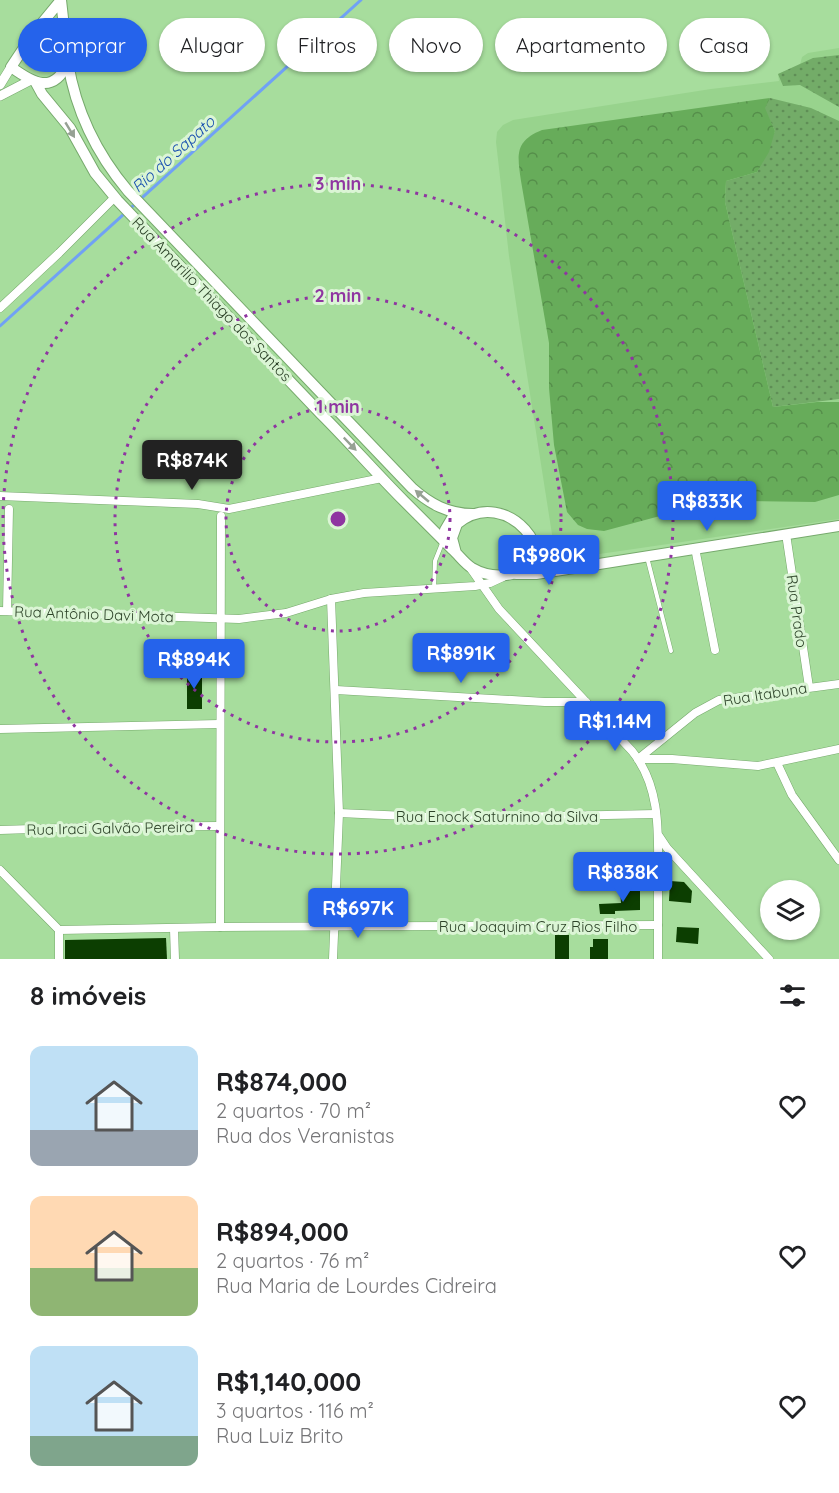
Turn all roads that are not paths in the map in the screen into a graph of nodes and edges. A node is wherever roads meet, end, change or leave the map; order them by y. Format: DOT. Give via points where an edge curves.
graph roads {
  1 [pos="61,0"];
  2 [pos="63,18"];
  3 [pos="11,67"];
  4 [pos="62,72"];
  5 [pos="69,72"];
  6 [pos="33,82"];
  7 [pos="0,85"];
  8 [pos="0,96"];
  9 [pos="116,199"];
  10 [pos="0,308"];
  11 [pos="382,478"];
  12 [pos="0,496"];
  13 [pos="9,509"];
  14 [pos="455,513"];
  15 [pos="476,514"];
  16 [pos="221,516"];
  17 [pos="839,526"];
  18 [pos="786,534"];
  19 [pos="444,541"];
  20 [pos="535,545"];
  21 [pos="695,548"];
  22 [pos="456,553"];
  23 [pos="647,556"];
  24 [pos="466,563"];
  25 [pos="580,566"];
  26 [pos="511,574"];
  27 [pos="483,585"];
  28 [pos="435,589"];
  29 [pos="331,599"];
  30 [pos="3,611"];
  31 [pos="221,619"];
  32 [pos="715,650"];
  33 [pos="671,651"];
  34 [pos="839,684"];
  35 [pos="809,687"];
  36 [pos="336,690"];
  37 [pos="586,702"];
  38 [pos="219,724"];
  39 [pos="0,729"];
  40 [pos="839,749"];
  41 [pos="638,759"];
  42 [pos="777,763"];
  43 [pos="339,813"];
  44 [pos="656,814"];
  45 [pos="219,826"];
  46 [pos="0,830"];
  47 [pos="658,835"];
  48 [pos="839,861"];
  49 [pos="0,870"];
  50 [pos="658,925"];
  51 [pos="336,926"];
  52 [pos="220,927"];
  53 [pos="174,929"];
  54 [pos="59,930"];
  55 [pos="59,959"];
  56 [pos="175,959"];
  57 [pos="333,959"];
  58 [pos="658,959"];
  59 [pos="769,959"];
  1 -- 2 [label="main road, Rua Amarilio Thiago dos Santos"];
  1 -- 3 [label="main road"];
  3 -- 6 [label="main road, Rua Amarilio Thiago dos Santos"];
  3 -- 7 [label="street"];
  4 -- 6 [label="main road" via="52,82"];
  14 -- 5 [label="main road, Rua Amarilio Thiago dos Santos, one-way" via="440,509 412,488 128,191 82,121"];
  6 -- 8 [label="street"];
  6 -- 9 [label="main road, Rua Amarilio Thiago dos Santos, one-way" via="70,128"];
  9 -- 10 [label="street"];
  9 -- 11 [label="main road, Rua Amarilio Thiago dos Santos, one-way"];
  11 -- 12 [label="street" via="229,509 198,504"];
  11 -- 19 [label="main road, Rua Amarilio Thiago dos Santos"];
  13 -- 30 [label="street"];
  14 -- 15 [label="main road, Rua Amarilio Thiago dos Santos"];
  14 -- 19 [label="main road" via="445,530"];
  15 -- 20 [label="main road" via="499,514 515,520"];
  15 -- 22 [label="main road" via="457,524 452,538"];
  16 -- 31 [label="street"];
  17 -- 18 [label="main road"];
  18 -- 21 [label="main road"];
  18 -- 35 [label="street, Rua Prado"];
  19 -- 22 [label="main road, Rua Amarilio Thiago dos Santos"];
  19 -- 28 [label="lane" via="435,561"];
  20 -- 25 [label="main road" via="551,559"];
  20 -- 26 [label="main road" via="531,563"];
  21 -- 23 [label="main road"];
  21 -- 32 [label="street"];
  22 -- 24 [label="main road"];
  23 -- 25 [label="main road"];
  23 -- 33 [label="lane"];
  24 -- 26 [label="main road" via="487,574"];
  24 -- 27 [label="street"];
  25 -- 26 [label="main road"];
  26 -- 27 [label="street, Rua Antônio Davi Mota"];
  27 -- 28 [label="street, Rua Antônio Davi Mota"];
  27 -- 37 [label="street" via="500,609"];
  28 -- 29 [label="street, Rua Antônio Davi Mota"];
  29 -- 31 [label="street, Rua Antônio Davi Mota" via="271,616"];
  29 -- 36 [label="street"];
  30 -- 31 [label="street, Rua Antônio Davi Mota"];
  31 -- 38 [label="street"];
  34 -- 35 [label="street, Rua Itabuna"];
  35 -- 41 [label="street, Rua Itabuna" via="707,705"];
  36 -- 37 [label="street"];
  36 -- 43 [label="street"];
  37 -- 41 [label="street"];
  38 -- 39 [label="street"];
  38 -- 45 [label="street"];
  40 -- 42 [label="street"];
  41 -- 42 [label="street" via="742,766"];
  41 -- 44 [label="street" via="650,783"];
  42 -- 48 [label="street" via="792,795"];
  43 -- 44 [label="street, Rua Enock Saturnino da Silva" via="442,818"];
  43 -- 51 [label="street"];
  44 -- 47 [label="street"];
  45 -- 46 [label="street, Rua Iraci Galvão Pereira"];
  45 -- 52 [label="street"];
  47 -- 50 [label="street"];
  47 -- 59 [label="street"];
  49 -- 54 [label="street"];
  50 -- 51 [label="street, Rua Joaquim Cruz Rios Filho"];
  50 -- 58 [label="street"];
  51 -- 52 [label="street, Rua Joaquim Cruz Rios Filho"];
  51 -- 57 [label="street"];
  52 -- 53 [label="street, Rua Joaquim Cruz Rios Filho"];
  53 -- 54 [label="street, Rua Joaquim Cruz Rios Filho"];
  53 -- 56 [label="street"];
  54 -- 55 [label="street"];
}
